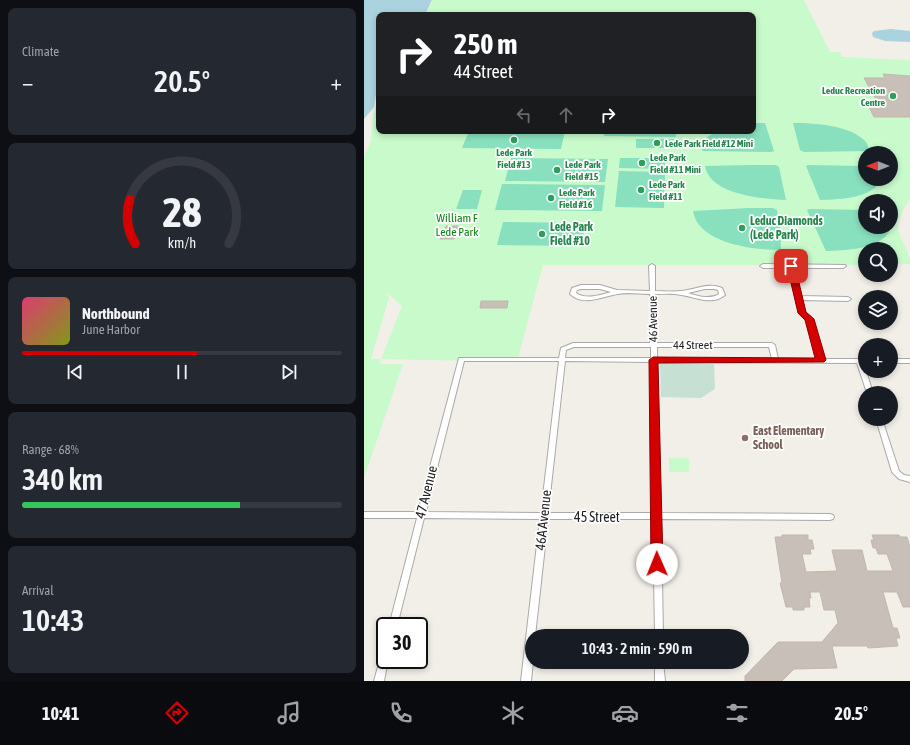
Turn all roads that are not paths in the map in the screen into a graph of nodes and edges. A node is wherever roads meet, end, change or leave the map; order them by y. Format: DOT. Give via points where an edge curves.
graph roads {
  1 [pos="652,266"];
  2 [pos="763,266"];
  3 [pos="791,266"];
  4 [pos="843,266"];
  5 [pos="617,292"];
  6 [pos="652,292"];
  7 [pos="681,293"];
  8 [pos="798,298"];
  9 [pos="848,299"];
  10 [pos="653,345"];
  11 [pos="461,359"];
  12 [pos="562,360"];
  13 [pos="653,360"];
  14 [pos="775,360"];
  15 [pos="821,360"];
  16 [pos="858,361"];
  17 [pos="898,361"];
  18 [pos="910,361"];
  19 [pos="881,426"];
  20 [pos="910,479"];
  21 [pos="364,515"];
  22 [pos="420,515"];
  23 [pos="656,516"];
  24 [pos="544,517"];
  25 [pos="830,517"];
  26 [pos="395,617"];
  27 [pos="659,629"];
  28 [pos="382,669"];
  29 [pos="659,669"];
  30 [pos="379,681"];
  31 [pos="526,681"];
  32 [pos="660,681"];
  1 -- 6 [label="street, 46 Avenue"];
  2 -- 3 [label="street"];
  3 -- 4 [label="street"];
  3 -- 8 [label="street"];
  5 -- 5 [label="street" via="600,287 581,287 574,289 573,294 578,298 596,298"];
  5 -- 6 [label="street"];
  6 -- 7 [label="street"];
  6 -- 10 [label="street, 46 Avenue"];
  7 -- 7 [label="street" via="703,298 717,298 722,295 720,289 715,287 703,287"];
  8 -- 9 [label="street"];
  8 -- 15 [label="street" via="802,313 809,319"];
  10 -- 12 [label="street, 44 Street" via="573,345 563,349"];
  10 -- 13 [label="street, 46 Avenue"];
  10 -- 14 [label="street, 44 Street" via="772,345"];
  11 -- 12 [label="street, 44 Street"];
  11 -- 22 [label="street, 47 Avenue"];
  12 -- 13 [label="street, 44 Street"];
  12 -- 24 [label="street, 46A Avenue"];
  13 -- 14 [label="street, 44 Street"];
  13 -- 23 [label="street, 46 Avenue"];
  14 -- 15 [label="street, 44 Street"];
  15 -- 16 [label="street, 44 Street"];
  17 -- 18 [label="street"];
  19 -- 20 [label="street" via="896,472"];
  21 -- 22 [label="street, 45 Street"];
  22 -- 24 [label="street, 45 Street"];
  22 -- 26 [label="street, 47 Avenue"];
  23 -- 24 [label="street, 45 Street"];
  23 -- 25 [label="street, 45 Street"];
  23 -- 27 [label="street, 46 Avenue"];
  24 -- 31 [label="street, 46A Avenue"];
  28 -- 30 [label="street"];
  29 -- 32 [label="street"];
}
